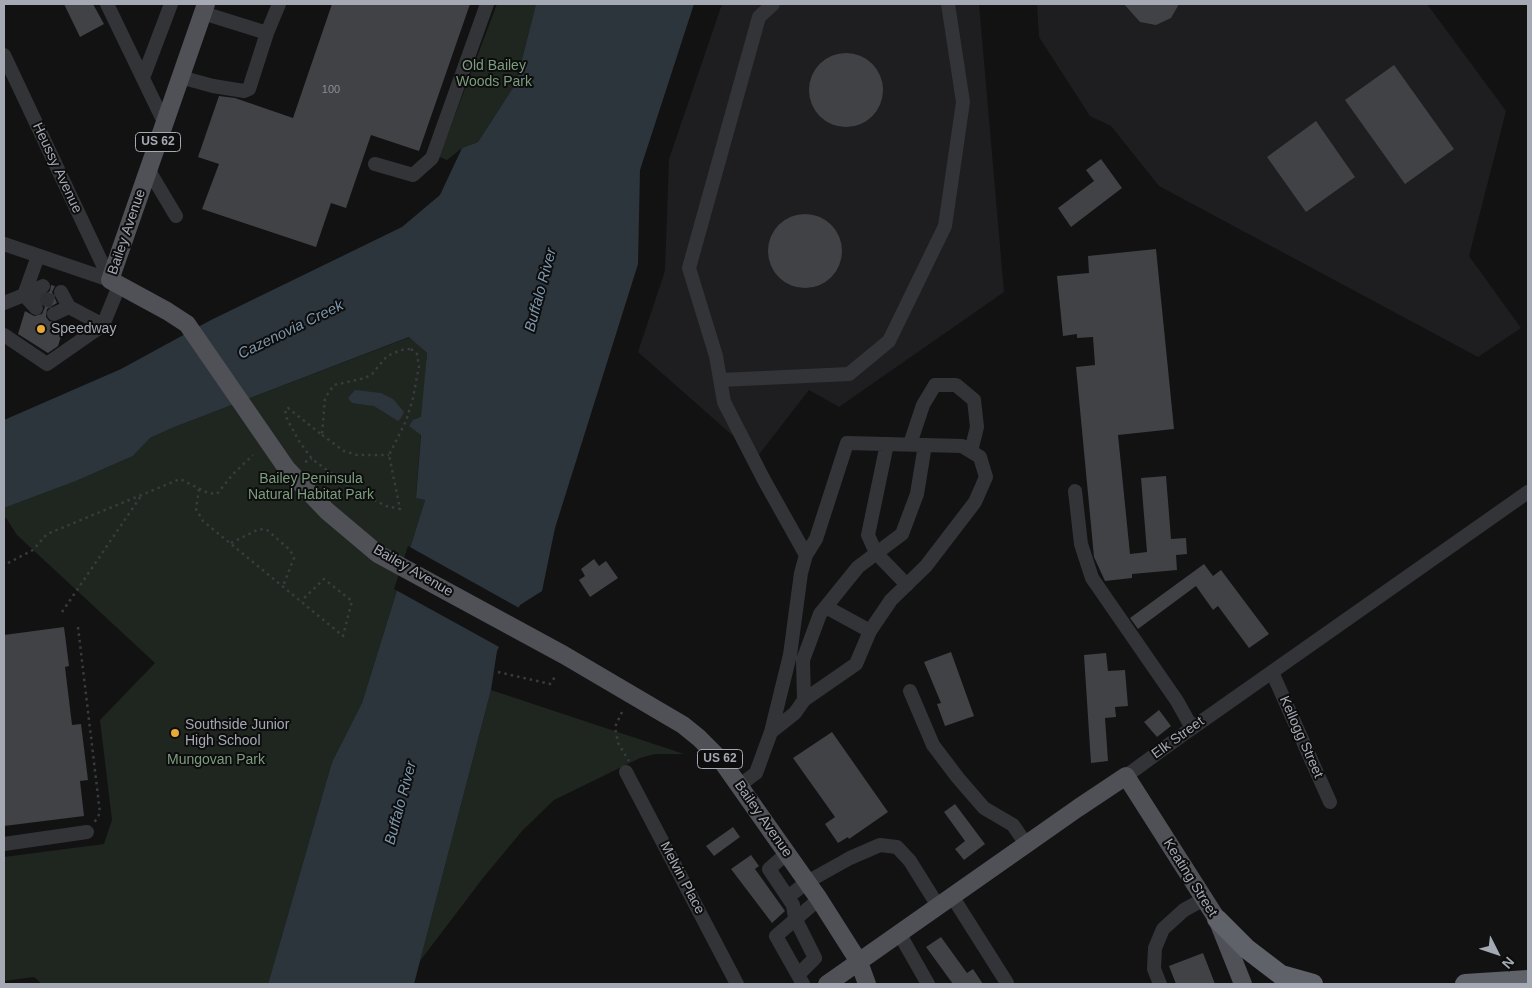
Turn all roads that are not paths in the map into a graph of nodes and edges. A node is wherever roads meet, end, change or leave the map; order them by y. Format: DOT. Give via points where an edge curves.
graph roads {
  1 [pos="107,4"];
  2 [pos="171,4"];
  3 [pos="279,4"];
  4 [pos="486,4"];
  5 [pos="773,4"];
  6 [pos="948,4"];
  7 [pos="204,8"];
  8 [pos="267,33"];
  9 [pos="4,55"];
  10 [pos="180,77"];
  11 [pos="143,78"];
  12 [pos="164,122"];
  13 [pos="375,164"];
  14 [pos="148,168"];
  15 [pos="176,216"];
  16 [pos="4,244"];
  17 [pos="38,256"];
  18 [pos="114,283"];
  19 [pos="24,294"];
  20 [pos="4,303"];
  21 [pos="60,304"];
  22 [pos="103,325"];
  23 [pos="4,335"];
  24 [pos="720,380"];
  25 [pos="888,444"];
  26 [pos="910,444"];
  27 [pos="925,445"];
  28 [pos="971,451"];
  29 [pos="1075,491"];
  30 [pos="1528,492"];
  31 [pos="876,553"];
  32 [pos="806,555"];
  33 [pos="907,585"];
  34 [pos="826,607"];
  35 [pos="870,631"];
  36 [pos="1272,672"];
  37 [pos="910,691"];
  38 [pos="804,700"];
  39 [pos="1192,728"];
  40 [pos="772,732"];
  41 [pos="626,772"];
  42 [pos="1126,776"];
  43 [pos="740,786"];
  44 [pos="1330,802"];
  45 [pos="87,832"];
  46 [pos="4,844"];
  47 [pos="1026,844"];
  48 [pos="787,854"];
  49 [pos="807,882"];
  50 [pos="788,897"];
  51 [pos="819,899"];
  52 [pos="1204,899"];
  53 [pos="945,901"];
  54 [pos="794,918"];
  55 [pos="1217,919"];
  56 [pos="899,933"];
  57 [pos="859,962"];
  58 [pos="801,980"];
  59 [pos="1528,980"];
  60 [pos="1007,983"];
  61 [pos="738,984"];
  62 [pos="828,984"];
  63 [pos="867,984"];
  64 [pos="928,984"];
  65 [pos="1160,984"];
  66 [pos="1243,984"];
  67 [pos="1314,984"];
  68 [pos="1465,984"];
  1 -- 11 [label="street"];
  2 -- 11 [label="street"];
  3 -- 8 [label="street"];
  4 -- 13 [label="street" via="432,158 413,175"];
  5 -- 24 [label="street" via="759,17 689,268 716,356"];
  6 -- 24 [label="street" via="963,102 945,226 889,341 849,374"];
  7 -- 8 [label="street"];
  7 -- 10 [label="main road, Bailey Avenue / US 62"];
  8 -- 10 [label="street" via="249,89 213,86"];
  9 -- 18 [label="street, Heussy Avenue"];
  10 -- 12 [label="main road, Bailey Avenue / US 62"];
  11 -- 12 [label="street"];
  12 -- 14 [label="main road, Bailey Avenue / US 62"];
  14 -- 15 [label="street"];
  14 -- 18 [label="main road, Bailey Avenue / US 62"];
  16 -- 17 [label="street"];
  17 -- 18 [label="street"];
  17 -- 19 [label="street"];
  18 -- 22 [label="street"];
  18 -- 43 [label="main road, Bailey Avenue / US 62" via="187,324 286,469 327,511 378,554 683,725 722,760"];
  19 -- 19 [label="street" via="40,297"];
  19 -- 20 [label="street"];
  21 -- 22 [label="street"];
  22 -- 23 [label="street" via="48,364"];
  24 -- 32 [label="street" via="724,402"];
  25 -- 26 [label="street"];
  25 -- 31 [label="street" via="868,535"];
  25 -- 32 [label="street" via="847,443 816,539"];
  26 -- 27 [label="street"];
  26 -- 28 [label="street" via="922,405 935,385 956,385 974,400 977,427"];
  27 -- 28 [label="street" via="962,446"];
  27 -- 31 [label="street" via="917,494 902,534"];
  28 -- 33 [label="street" via="980,457 986,477 975,502 926,566"];
  29 -- 39 [label="street" via="1081,544 1092,578"];
  30 -- 36 [label="street, Elk Street"];
  31 -- 33 [label="street"];
  31 -- 34 [label="street" via="858,566"];
  32 -- 40 [label="street" via="790,655"];
  33 -- 35 [label="street" via="891,600"];
  34 -- 35 [label="street"];
  34 -- 38 [label="street" via="820,614 803,660"];
  35 -- 38 [label="street" via="856,664"];
  36 -- 39 [label="street, Elk Street"];
  36 -- 44 [label="street, Kellogg Street"];
  37 -- 47 [label="street" via="933,745 958,778 984,808 1013,824"];
  38 -- 40 [label="street" via="795,713"];
  39 -- 42 [label="street, Elk Street"];
  40 -- 43 [label="street" via="756,773"];
  41 -- 61 [label="street, Melvin Place"];
  42 -- 47 [label="main road, Elk Street"];
  42 -- 52 [label="main road, Keating Street"];
  43 -- 48 [label="main road, Bailey Avenue / US 62"];
  45 -- 46 [label="street"];
  47 -- 53 [label="main road, Elk Street"];
  48 -- 49 [label="main road, Bailey Avenue / US 62"];
  48 -- 50 [label="street" via="770,869"];
  49 -- 50 [label="street"];
  49 -- 51 [label="main road, Bailey Avenue / US 62"];
  49 -- 53 [label="street" via="880,845 897,847"];
  50 -- 54 [label="street" via="793,905"];
  51 -- 54 [label="street"];
  51 -- 57 [label="main road, Bailey Avenue / US 62"];
  52 -- 55 [label="main road, Keating Street"];
  52 -- 65 [label="street" via="1184,910 1163,928 1154,948 1154,969"];
  53 -- 56 [label="main road, Elk Street"];
  53 -- 60 [label="street"];
  54 -- 58 [label="street" via="815,958"];
  54 -- 58 [label="street" via="776,936"];
  55 -- 66 [label="main road, Keating Street"];
  55 -- 67 [label="highway" via="1247,949 1282,975"];
  56 -- 57 [label="main road, Elk Street"];
  56 -- 64 [label="street"];
  57 -- 62 [label="main road, Elk Street"];
  57 -- 63 [label="main road, Bailey Avenue / US 62"];
  59 -- 68 [label="highway"];
}
